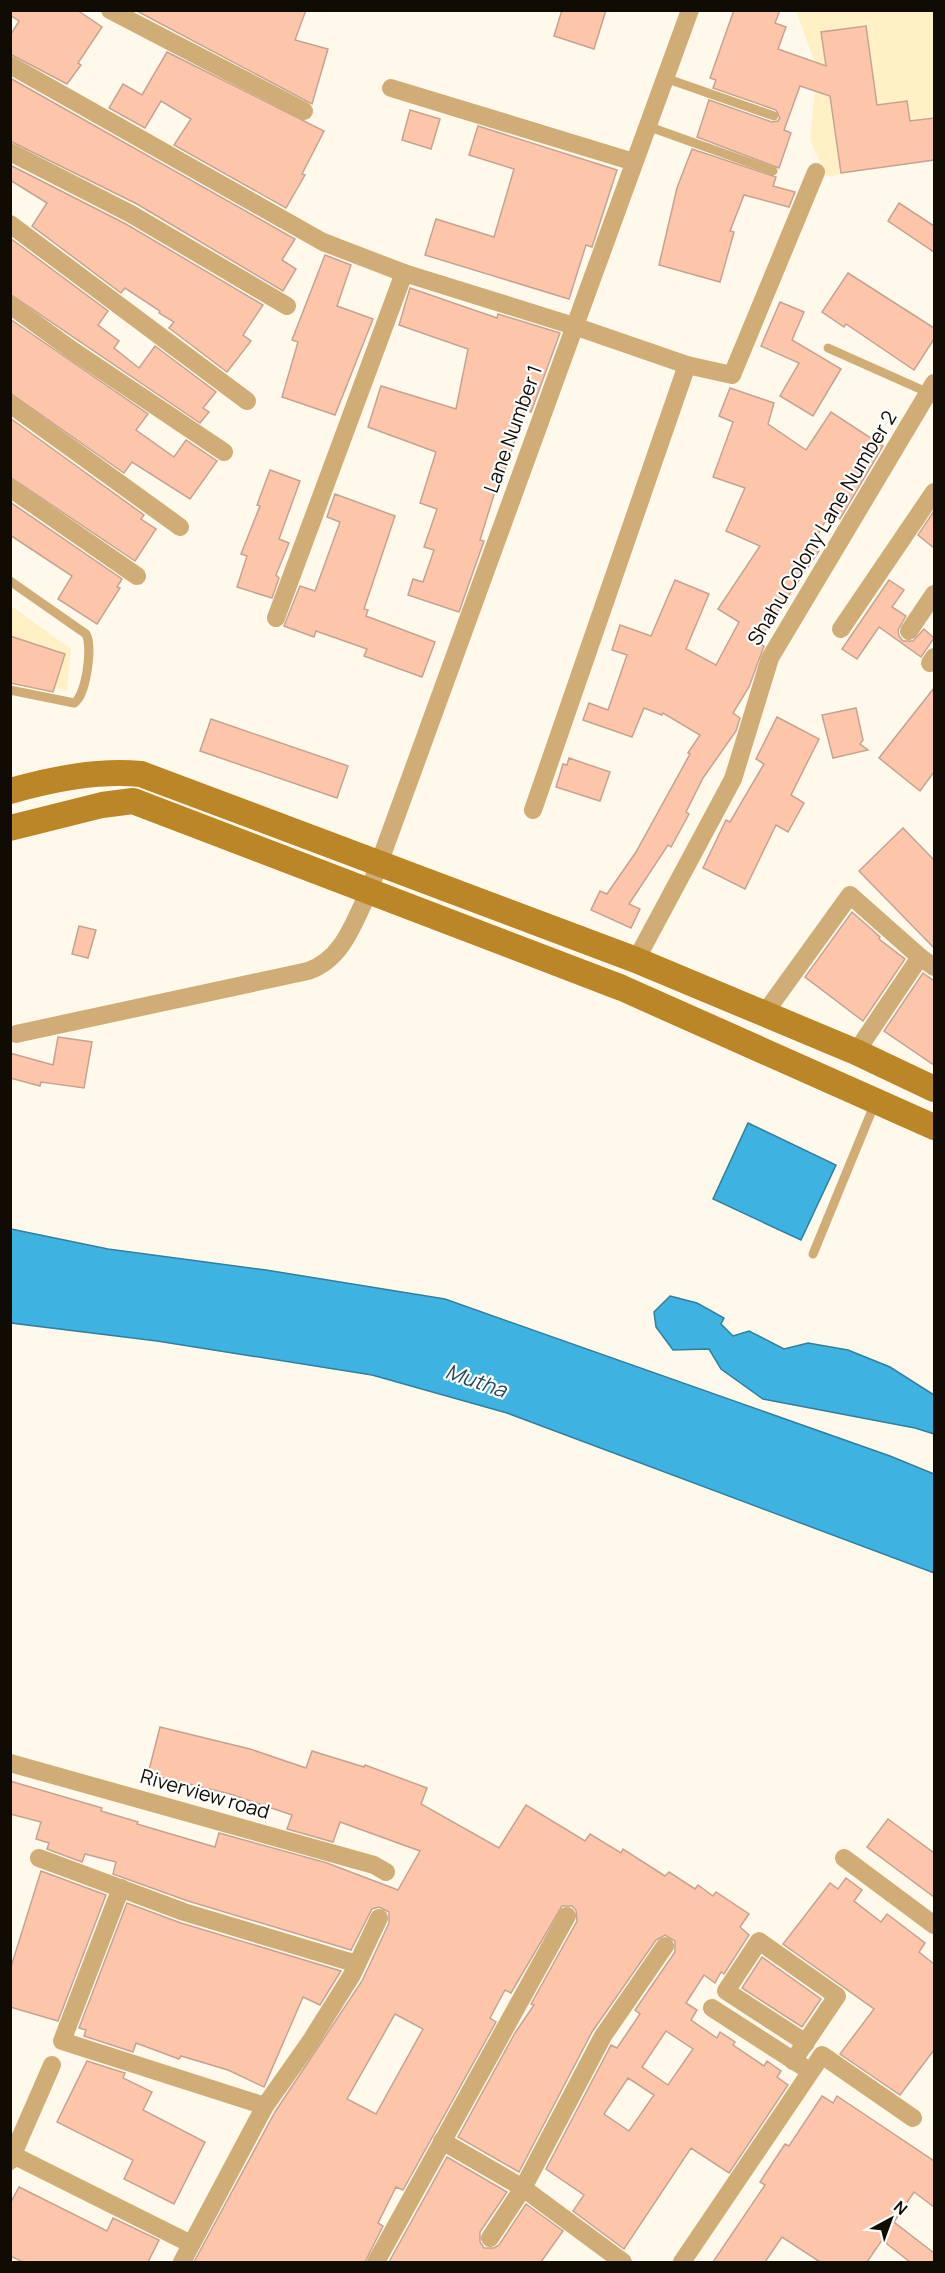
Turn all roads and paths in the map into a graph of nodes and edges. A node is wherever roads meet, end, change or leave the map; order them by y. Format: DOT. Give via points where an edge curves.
graph roads {
  1 [pos="110,10"];
  2 [pos="688,11"];
  3 [pos="10,65"];
  4 [pos="665,78"];
  5 [pos="391,88"];
  6 [pos="304,111"];
  7 [pos="774,116"];
  8 [pos="647,126"];
  9 [pos="10,152"];
  10 [pos="634,162"];
  11 [pos="773,171"];
  12 [pos="816,172"];
  13 [pos="10,224"];
  14 [pos="404,273"];
  15 [pos="10,305"];
  16 [pos="287,306"];
  17 [pos="574,326"];
  18 [pos="828,348"];
  19 [pos="687,366"];
  20 [pos="932,388"];
  21 [pos="247,401"];
  22 [pos="10,404"];
  23 [pos="224,452"];
  24 [pos="10,488"];
  25 [pos="934,492"];
  26 [pos="180,527"];
  27 [pos="137,576"];
  28 [pos="10,581"];
  29 [pos="934,594"];
  30 [pos="276,618"];
  31 [pos="841,629"];
  32 [pos="909,631"];
  33 [pos="10,690"];
  34 [pos="10,791"];
  35 [pos="533,810"];
  36 [pos="10,828"];
  37 [pos="380,863"];
  38 [pos="369,891"];
  39 [pos="636,960"];
  40 [pos="927,962"];
  41 [pos="764,1014"];
  42 [pos="16,1034"];
  43 [pos="856,1052"];
  44 [pos="933,1084"];
  45 [pos="876,1101"];
  46 [pos="934,1127"];
  47 [pos="813,1254"];
  48 [pos="10,1763"];
  49 [pos="39,1858"];
  50 [pos="844,1858"];
  51 [pos="386,1872"];
  52 [pos="121,1888"];
  53 [pos="567,1916"];
  54 [pos="379,1918"];
  55 [pos="934,1925"];
  56 [pos="665,1946"];
  57 [pos="357,1964"];
  58 [pos="738,1999"];
  59 [pos="806,2043"];
  60 [pos="793,2061"];
  61 [pos="52,2065"];
  62 [pos="811,2071"];
  63 [pos="265,2106"];
  64 [pos="913,2118"];
  65 [pos="442,2141"];
  66 [pos="12,2158"];
  67 [pos="523,2188"];
  68 [pos="490,2238"];
  69 [pos="191,2244"];
  70 [pos="182,2262"];
  71 [pos="376,2262"];
  72 [pos="623,2262"];
  73 [pos="682,2262"];
  1 -- 6 [label="street"];
  2 -- 4 [label="street, Lane Number 1"];
  3 -- 14 [label="street" via="296,228"];
  4 -- 7 [label="lane"];
  4 -- 8 [label="street, Lane Number 1"];
  5 -- 10 [label="street"];
  8 -- 10 [label="street, Lane Number 1"];
  8 -- 11 [label="lane"];
  9 -- 16 [label="street" via="131,214"];
  10 -- 17 [label="street, Lane Number 1"];
  12 -- 19 [label="street" via="732,375"];
  13 -- 21 [label="street"];
  14 -- 17 [label="street"];
  14 -- 30 [label="street"];
  15 -- 23 [label="street"];
  17 -- 19 [label="street"];
  17 -- 37 [label="street, Lane Number 1"];
  18 -- 20 [label="lane"];
  19 -- 35 [label="street"];
  20 -- 39 [label="street, Shahu Colony Lane Number 2" via="770,658 733,778"];
  22 -- 26 [label="street"];
  24 -- 27 [label="street"];
  25 -- 31 [label="street"];
  28 -- 33 [label="lane" via="86,634 90,650 81,696 74,703"];
  29 -- 32 [label="street"];
  34 -- 37 [label="street" via="115,771 141,774"];
  36 -- 38 [label="street" via="133,801"];
  37 -- 38 [label="street, Lane Number 1"];
  37 -- 39 [label="street"];
  38 -- 42 [label="street, Lane Number 1" via="345,941 320,967"];
  38 -- 45 [label="street" via="622,988"];
  39 -- 41 [label="street"];
  40 -- 41 [label="street" via="850,895"];
  40 -- 43 [label="street"];
  41 -- 43 [label="street"];
  43 -- 44 [label="street"];
  45 -- 46 [label="street"];
  45 -- 47 [label="lane"];
  48 -- 51 [label="street, Riverview road" via="374,1865"];
  49 -- 52 [label="street"];
  50 -- 55 [label="street"];
  52 -- 57 [label="street" via="184,1912"];
  52 -- 63 [label="street" via="62,2041"];
  53 -- 65 [label="street"];
  54 -- 57 [label="street"];
  56 -- 67 [label="street" via="603,2036"];
  57 -- 63 [label="street"];
  58 -- 59 [label="street"];
  58 -- 59 [label="street" via="726,1990 759,1941 837,1996"];
  58 -- 60 [label="street" via="719,2013"];
  59 -- 60 [label="street"];
  60 -- 62 [label="street"];
  61 -- 66 [label="street"];
  62 -- 64 [label="street" via="822,2055"];
  62 -- 73 [label="street"];
  63 -- 69 [label="street"];
  65 -- 67 [label="street"];
  65 -- 71 [label="street"];
  66 -- 69 [label="street"];
  67 -- 68 [label="street"];
  67 -- 72 [label="street"];
  69 -- 70 [label="street"];
}
